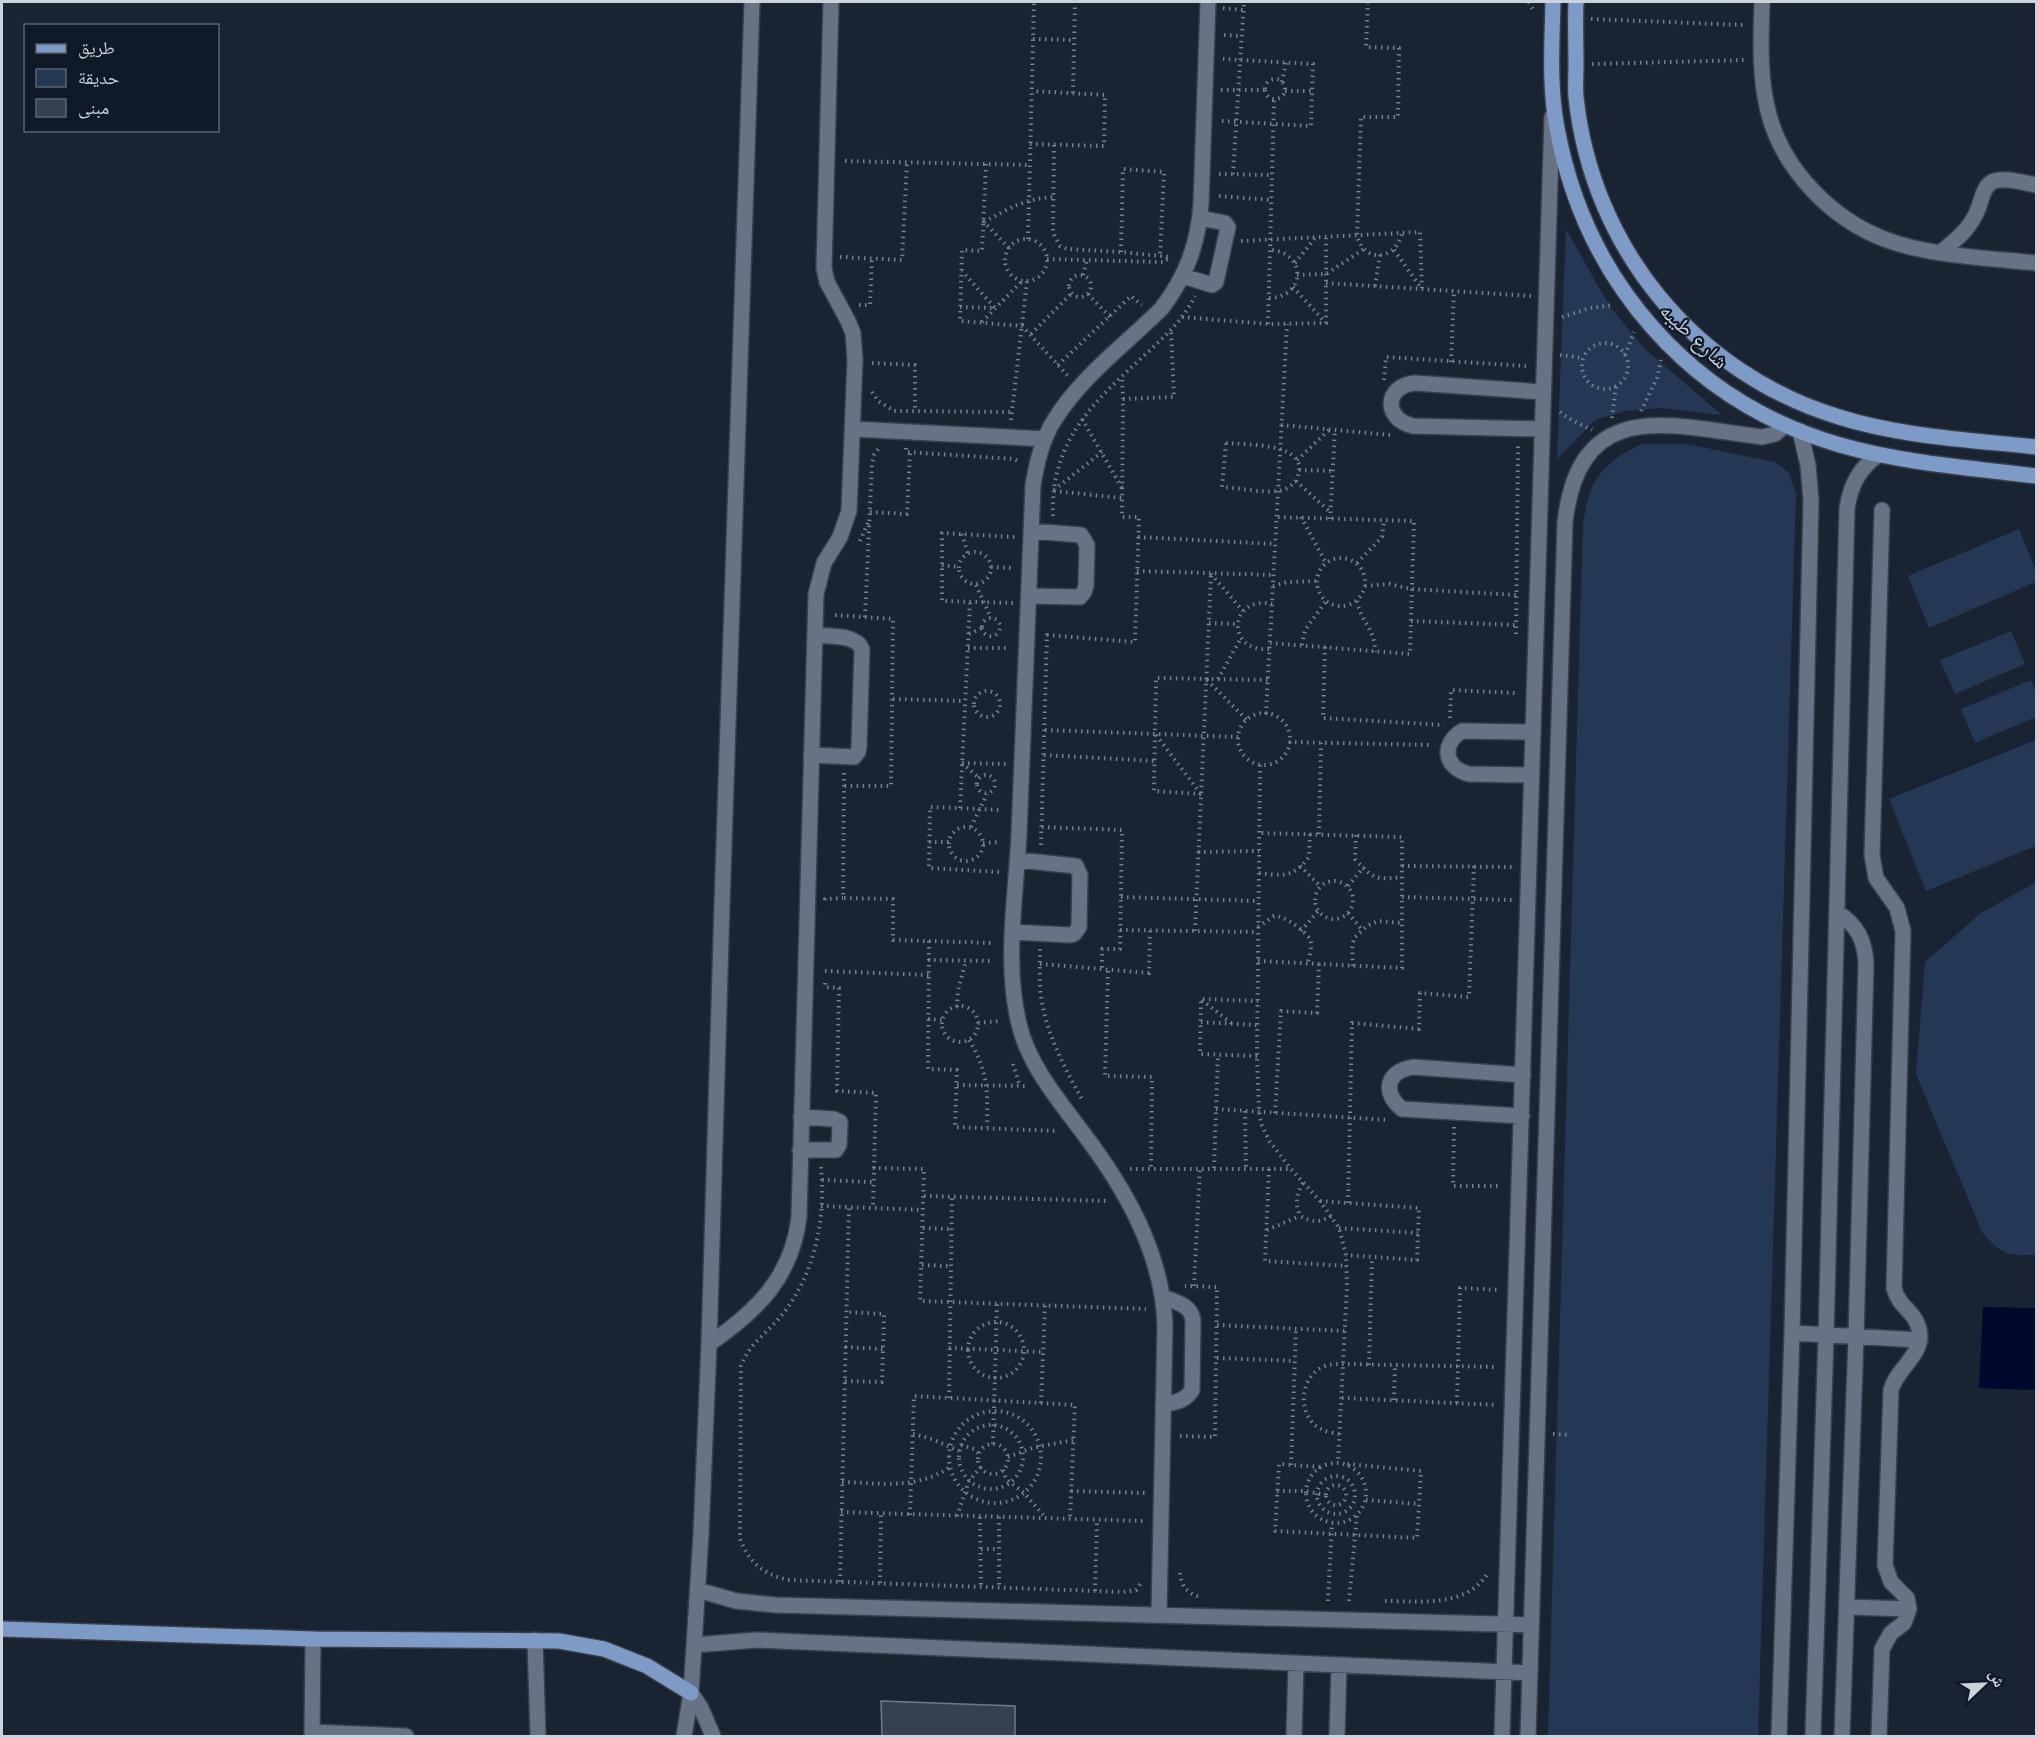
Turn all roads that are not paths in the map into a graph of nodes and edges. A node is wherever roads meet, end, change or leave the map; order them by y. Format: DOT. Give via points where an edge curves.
graph roads {
  1 [pos="752,2"];
  2 [pos="831,2"];
  3 [pos="1553,2"];
  4 [pos="1576,2"];
  5 [pos="1762,2"];
  6 [pos="1214,5"];
  7 [pos="1552,93"];
  8 [pos="2037,185"];
  9 [pos="1200,218"];
  10 [pos="1941,252"];
  11 [pos="2037,263"];
  12 [pos="1183,276"];
  13 [pos="1543,392"];
  14 [pos="1785,425"];
  15 [pos="853,429"];
  16 [pos="1541,429"];
  17 [pos="1800,431"];
  18 [pos="1045,439"];
  19 [pos="2037,447"];
  20 [pos="1878,455"];
  21 [pos="2037,476"];
  22 [pos="1882,510"];
  23 [pos="1026,534"];
  24 [pos="1024,599"];
  25 [pos="815,635"];
  26 [pos="1532,732"];
  27 [pos="811,755"];
  28 [pos="1531,775"];
  29 [pos="1014,867"];
  30 [pos="1837,912"];
  31 [pos="1013,932"];
  32 [pos="1523,1075"];
  33 [pos="1522,1116"];
  34 [pos="801,1117"];
  35 [pos="800,1150"];
  36 [pos="1163,1297"];
  37 [pos="1792,1334"];
  38 [pos="1826,1336"];
  39 [pos="1856,1337"];
  40 [pos="1920,1340"];
  41 [pos="710,1344"];
  42 [pos="1163,1405"];
  43 [pos="698,1590"];
  44 [pos="1847,1607"];
  45 [pos="1909,1609"];
  46 [pos="1159,1614"];
  47 [pos="1505,1625"];
  48 [pos="1531,1626"];
  49 [pos="2,1629"];
  50 [pos="313,1639"];
  51 [pos="535,1640"];
  52 [pos="694,1645"];
  53 [pos="1296,1663"];
  54 [pos="1339,1665"];
  55 [pos="1504,1672"];
  56 [pos="1530,1673"];
  57 [pos="691,1693"];
  58 [pos="312,1734"];
  59 [pos="1337,1736"];
  60 [pos="406,1737"];
  61 [pos="538,1737"];
  62 [pos="684,1737"];
  63 [pos="713,1737"];
  64 [pos="1294,1737"];
  65 [pos="1502,1737"];
  66 [pos="1528,1737"];
  67 [pos="1779,1737"];
  68 [pos="1813,1737"];
  69 [pos="1842,1737"];
  70 [pos="1879,1737"];
  1 -- 41 [label="street"];
  2 -- 15 [label="street" via="824,268 853,333"];
  3 -- 7 [label="main road, شارع طيبه"];
  4 -- 19 [label="main road, شارع طيبه" via="1576,95 1597,188 1640,273 1682,324 1760,384 1840,417 1920,435"];
  5 -- 10 [label="street" via="1761,60 1768,112 1781,146 1800,177 1855,225 1888,241"];
  6 -- 9 [label="street"];
  7 -- 13 [label="street"];
  7 -- 14 [label="main road, شارع طيبه" via="1575,194 1602,257 1620,287 1659,336 1705,378"];
  8 -- 10 [label="street" via="1995,180 1988,184 1969,226"];
  9 -- 12 [label="street" via="1195,248"];
  9 -- 12 [label="street" via="1226,224 1228,228 1216,282 1212,285"];
  10 -- 11 [label="street"];
  12 -- 18 [label="street" via="1162,308 1065,404"];
  13 -- 16 [label="street"];
  13 -- 16 [label="street" via="1405,384 1397,389 1391,408 1403,424 1413,426"];
  14 -- 17 [label="main road, شارع طيبه"];
  14 -- 48 [label="street" via="1775,434 1762,437 1659,425 1631,427 1609,437 1592,451 1572,484 1565,522"];
  15 -- 18 [label="street"];
  15 -- 25 [label="street" via="849,511 819,578"];
  16 -- 26 [label="street"];
  17 -- 20 [label="main road, شارع طيبه"];
  17 -- 37 [label="street" via="1811,500"];
  18 -- 23 [label="street" via="1037,461"];
  20 -- 21 [label="main road, شارع طيبه"];
  20 -- 30 [label="street" via="1856,477 1847,508"];
  22 -- 40 [label="street" via="1872,855 1876,878 1897,908 1903,931 1894,1288 1901,1305 1918,1324"];
  23 -- 24 [label="street"];
  23 -- 24 [label="street" via="1081,535 1087,545 1086,586 1080,597"];
  24 -- 29 [label="street"];
  25 -- 27 [label="street"];
  25 -- 27 [label="street" via="856,641 862,650 859,747 854,757"];
  26 -- 28 [label="street"];
  26 -- 28 [label="street" via="1462,731 1449,745 1448,755 1452,765 1469,774"];
  27 -- 34 [label="street"];
  28 -- 32 [label="street"];
  29 -- 31 [label="street"];
  29 -- 31 [label="street" via="1041,862 1076,866 1080,875 1080,907 1079,927 1074,934"];
  30 -- 38 [label="street"];
  30 -- 39 [label="street" via="1856,928 1865,951"];
  31 -- 36 [label="street" via="1013,994 1030,1056 1127,1200 1150,1250"];
  32 -- 33 [label="street"];
  32 -- 33 [label="street" via="1413,1067 1396,1074 1388,1090 1392,1101 1402,1109"];
  33 -- 47 [label="street"];
  34 -- 35 [label="street"];
  34 -- 35 [label="street" via="834,1119 840,1126 836,1150"];
  35 -- 41 [label="street" via="797,1234 784,1270 744,1317"];
  36 -- 42 [label="street"];
  36 -- 42 [label="street" via="1184,1305 1192,1315 1192,1386 1188,1396"];
  37 -- 38 [label="street"];
  37 -- 67 [label="street"];
  38 -- 39 [label="street"];
  38 -- 68 [label="street"];
  39 -- 40 [label="street"];
  39 -- 44 [label="street"];
  40 -- 45 [label="street" via="1914,1356 1893,1382 1890,1399 1885,1565 1891,1582 1907,1598"];
  41 -- 43 [label="street"];
  42 -- 46 [label="street"];
  43 -- 46 [label="street" via="775,1605"];
  43 -- 52 [label="street"];
  44 -- 45 [label="street"];
  44 -- 69 [label="street"];
  45 -- 70 [label="street" via="1904,1623 1891,1633 1882,1648"];
  46 -- 47 [label="street"];
  47 -- 48 [label="street"];
  47 -- 55 [label="street"];
  48 -- 56 [label="street"];
  49 -- 50 [label="main road"];
  50 -- 51 [label="main road"];
  50 -- 58 [label="street"];
  51 -- 57 [label="main road" via="604,1648 646,1666"];
  51 -- 61 [label="street"];
  52 -- 53 [label="street" via="756,1640"];
  52 -- 57 [label="street"];
  53 -- 54 [label="street"];
  53 -- 64 [label="street"];
  54 -- 55 [label="street"];
  54 -- 59 [label="street"];
  55 -- 56 [label="street"];
  55 -- 65 [label="street"];
  56 -- 66 [label="street"];
  57 -- 62 [label="street"];
  57 -- 63 [label="street"];
  58 -- 60 [label="street"];
}
